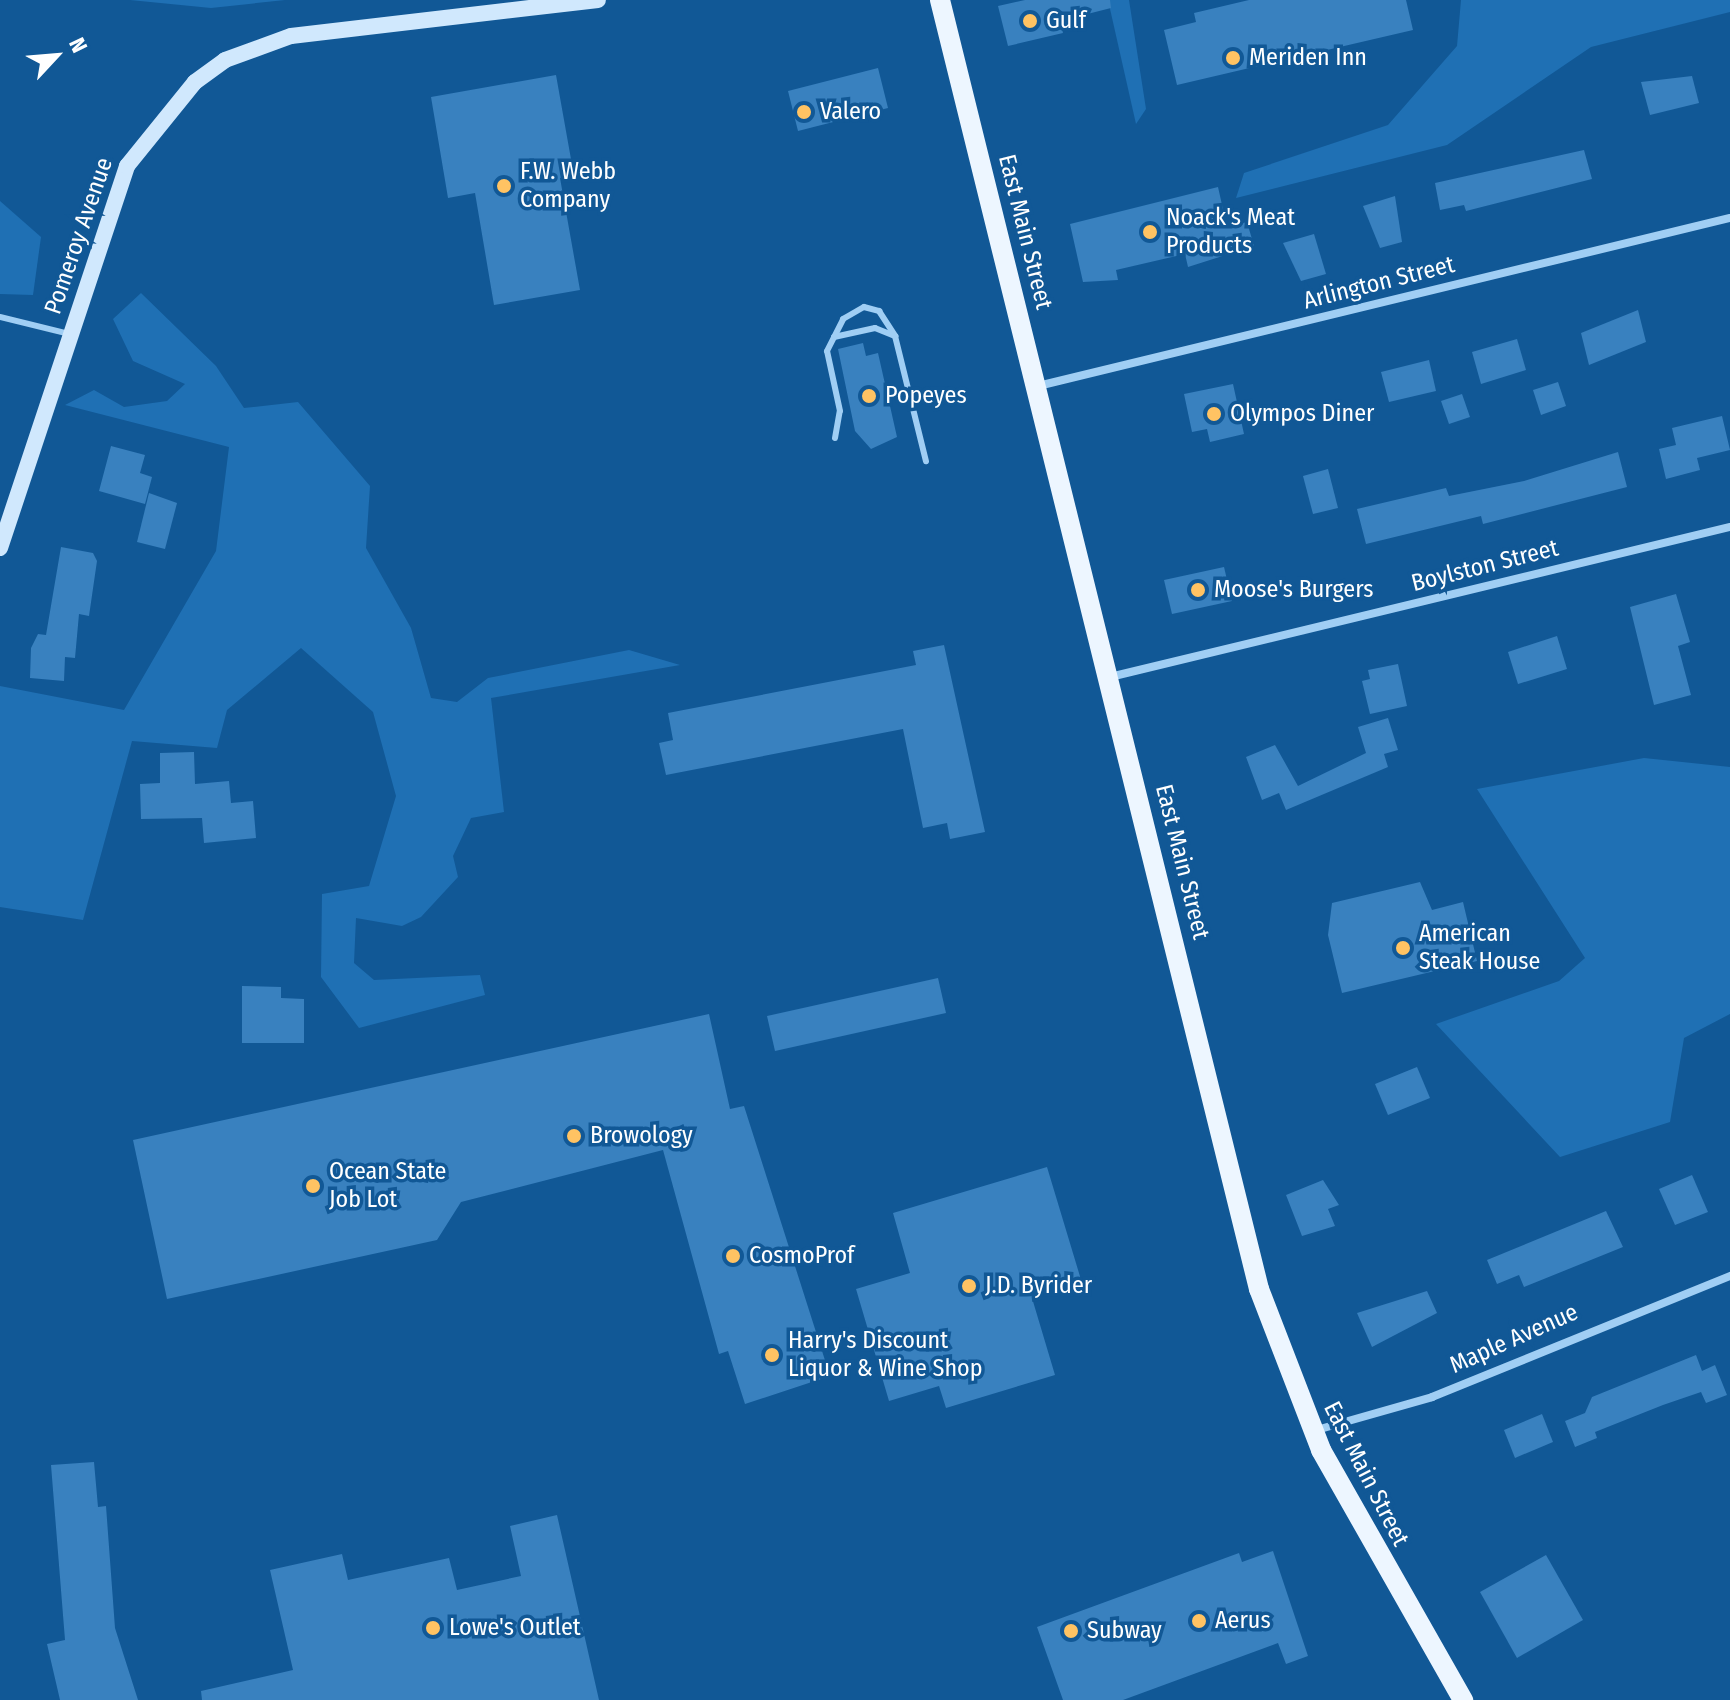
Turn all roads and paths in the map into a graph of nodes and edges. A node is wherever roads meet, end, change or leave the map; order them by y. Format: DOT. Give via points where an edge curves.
graph roads {
  1 [pos="598,0"];
  2 [pos="940,0"];
  3 [pos="1730,218"];
  4 [pos="0,317"];
  5 [pos="70,334"];
  6 [pos="895,336"];
  7 [pos="833,338"];
  8 [pos="1037,386"];
  9 [pos="835,438"];
  10 [pos="926,461"];
  11 [pos="1730,527"];
  12 [pos="0,548"];
  13 [pos="1110,677"];
  14 [pos="1730,1276"];
  15 [pos="1313,1431"];
  16 [pos="1463,1700"];
  1 -- 5 [label="main road, Pomeroy Avenue" via="291,36 225,60 170,106 127,166"];
  2 -- 8 [label="main road, East Main Street"];
  3 -- 8 [label="street, Arlington Street"];
  4 -- 5 [label="lane"];
  5 -- 12 [label="main road, Pomeroy Avenue"];
  6 -- 7 [label="lane" via="859,328"];
  6 -- 7 [label="lane" via="879,311 864,307 843,319"];
  6 -- 10 [label="lane"];
  7 -- 9 [label="lane" via="827,351 840,411"];
  8 -- 13 [label="main road, East Main Street"];
  11 -- 13 [label="street, Boylston Street"];
  13 -- 15 [label="main road, East Main Street" via="1248,1249"];
  14 -- 15 [label="street, Maple Avenue" via="1432,1397"];
  15 -- 16 [label="main road, East Main Street"];
}
